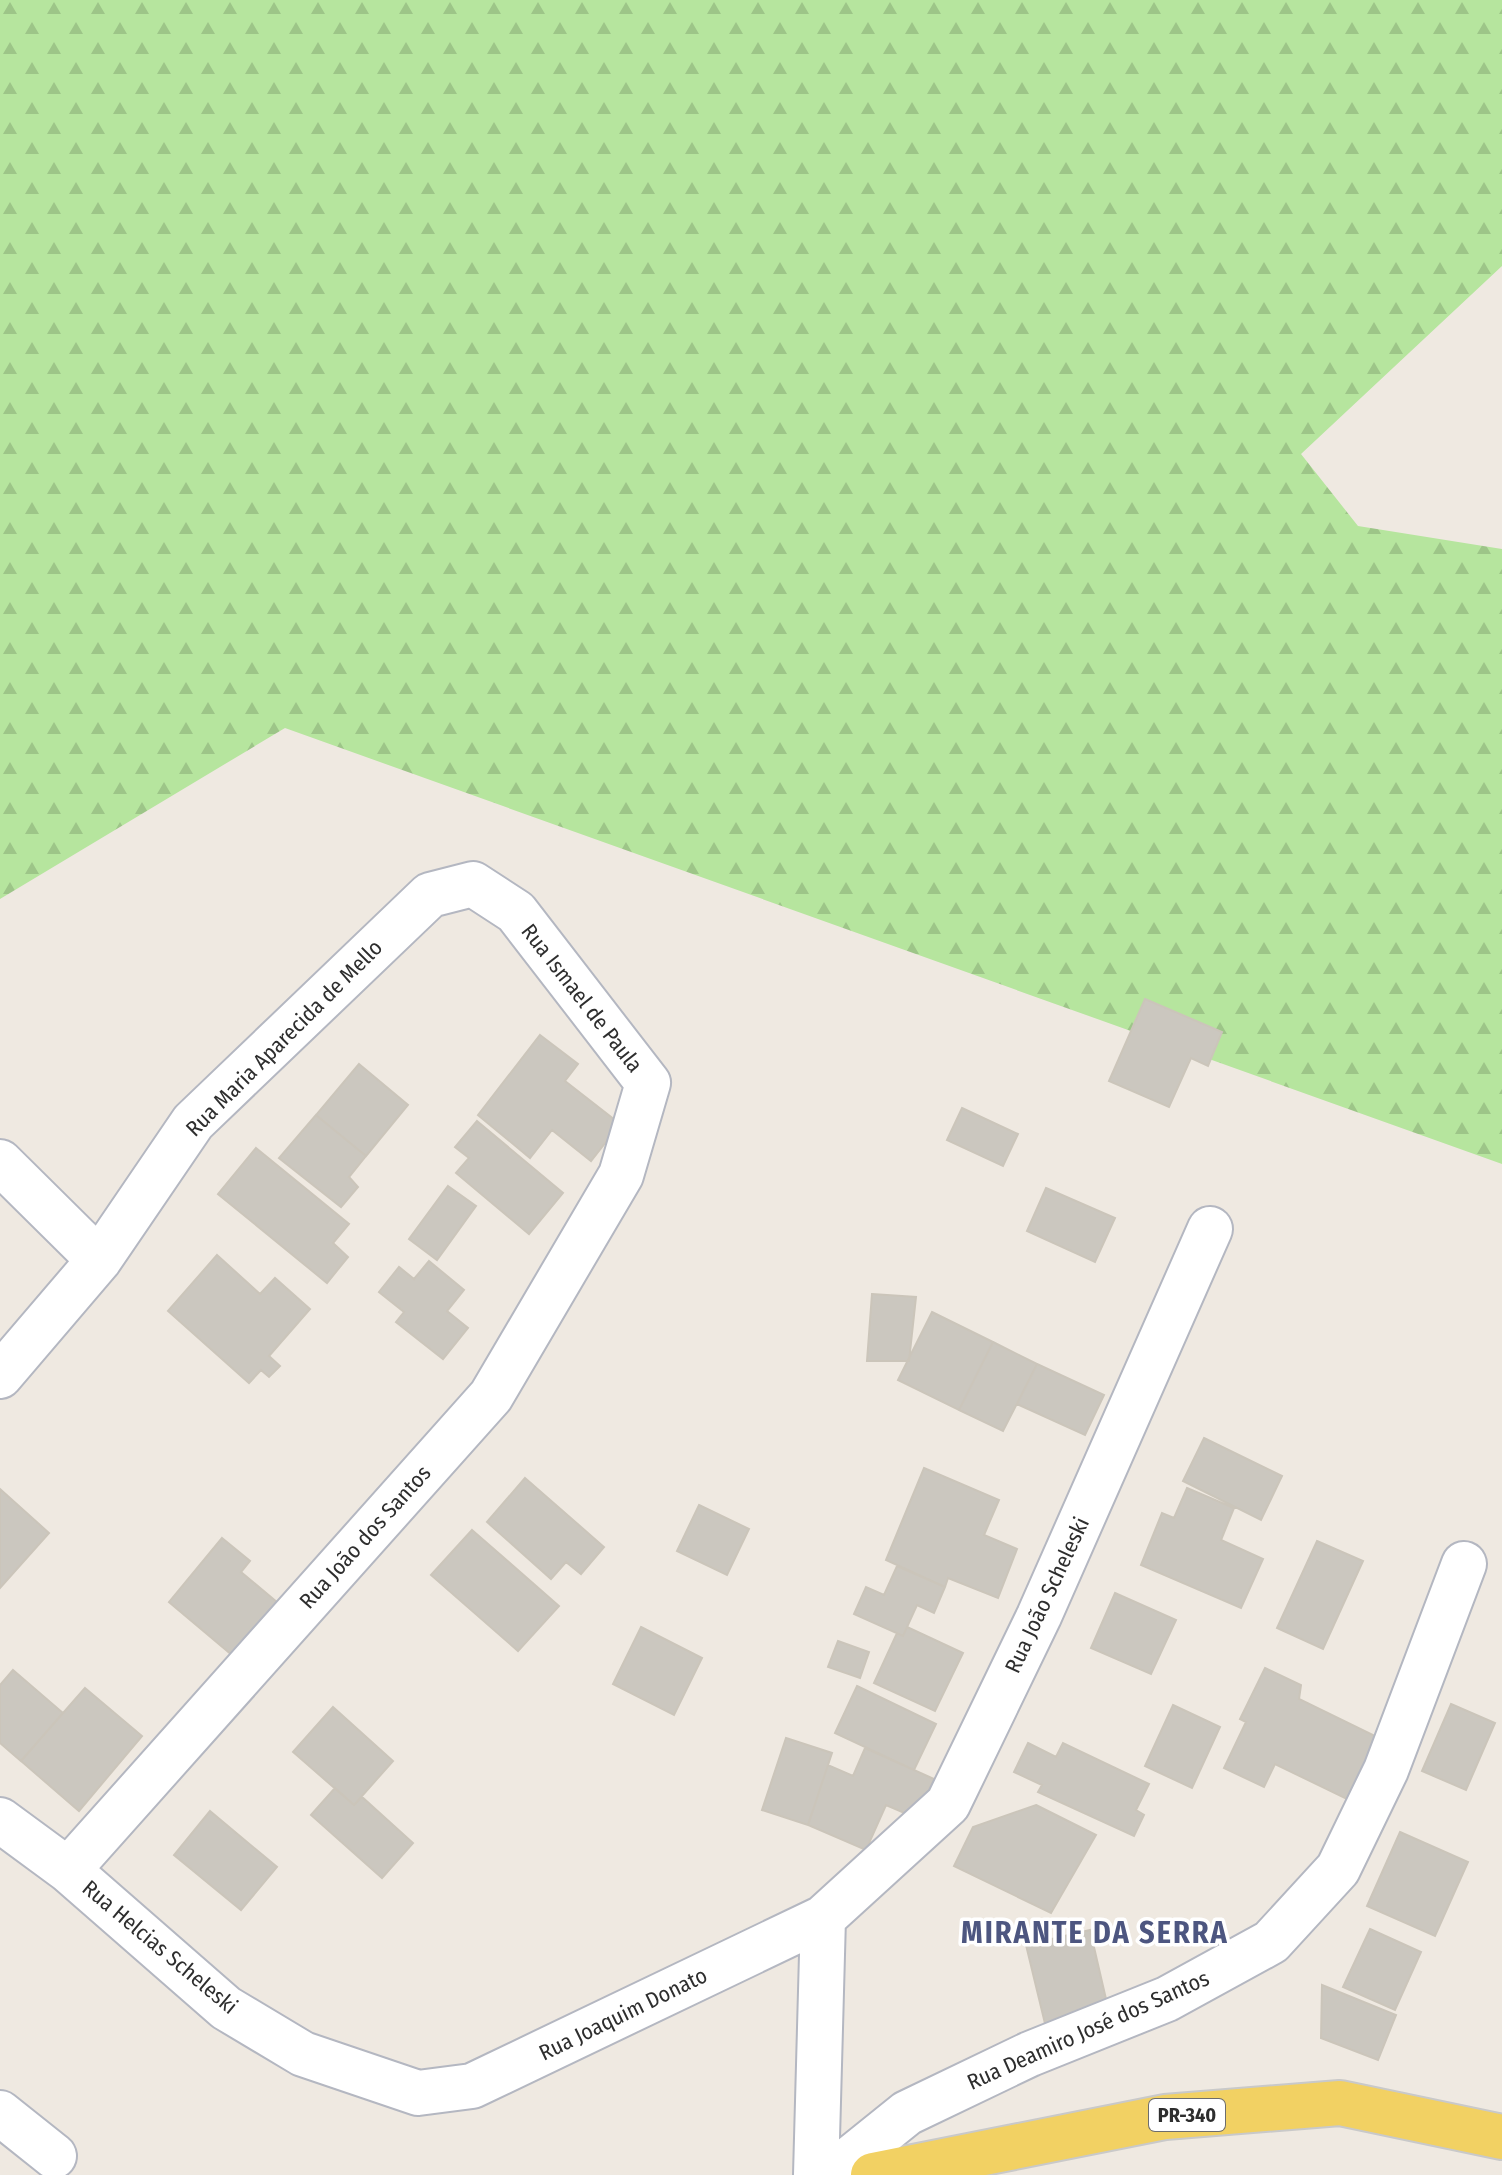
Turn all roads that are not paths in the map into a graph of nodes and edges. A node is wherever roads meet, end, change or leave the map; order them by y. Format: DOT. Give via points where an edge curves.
graph roads {
  1 [pos="430,895"];
  2 [pos="0,1162"];
  3 [pos="621,1175"];
  4 [pos="1210,1229"];
  5 [pos="99,1260"];
  6 [pos="0,1376"];
  7 [pos="1464,1564"];
  8 [pos="0,1820"];
  9 [pos="68,1870"];
  10 [pos="823,1918"];
  11 [pos="418,2093"];
  12 [pos="0,2113"];
  13 [pos="1502,2137"];
  14 [pos="54,2156"];
  15 [pos="816,2175"];
  16 [pos="830,2175"];
  17 [pos="873,2175"];
  1 -- 3 [label="street, Rua Ismael de Paula" via="473,884 516,912 648,1083"];
  1 -- 5 [label="street, Rua Maria Aparecida de Mello" via="193,1122"];
  2 -- 5 [label="street"];
  3 -- 9 [label="street, Rua João dos Santos" via="491,1396"];
  4 -- 10 [label="street, Rua João Scheleski" via="1039,1616 948,1804"];
  5 -- 6 [label="street, Rua Maria Aparecida de Mello"];
  7 -- 16 [label="street, Rua Deamiro José dos Santos" via="1386,1770 1338,1869 1271,1942 1167,1999 1030,2054 907,2113"];
  8 -- 9 [label="street, Rua Helcias Scheleski"];
  9 -- 11 [label="street, Rua Helcias Scheleski" via="226,2008 303,2054"];
  10 -- 11 [label="street, Rua Joaquim Donato" via="472,2086"];
  10 -- 15 [label="street"];
  12 -- 14 [label="street"];
  13 -- 17 [label="main road, PR-340" via="1340,2103 1165,2117"];
}
